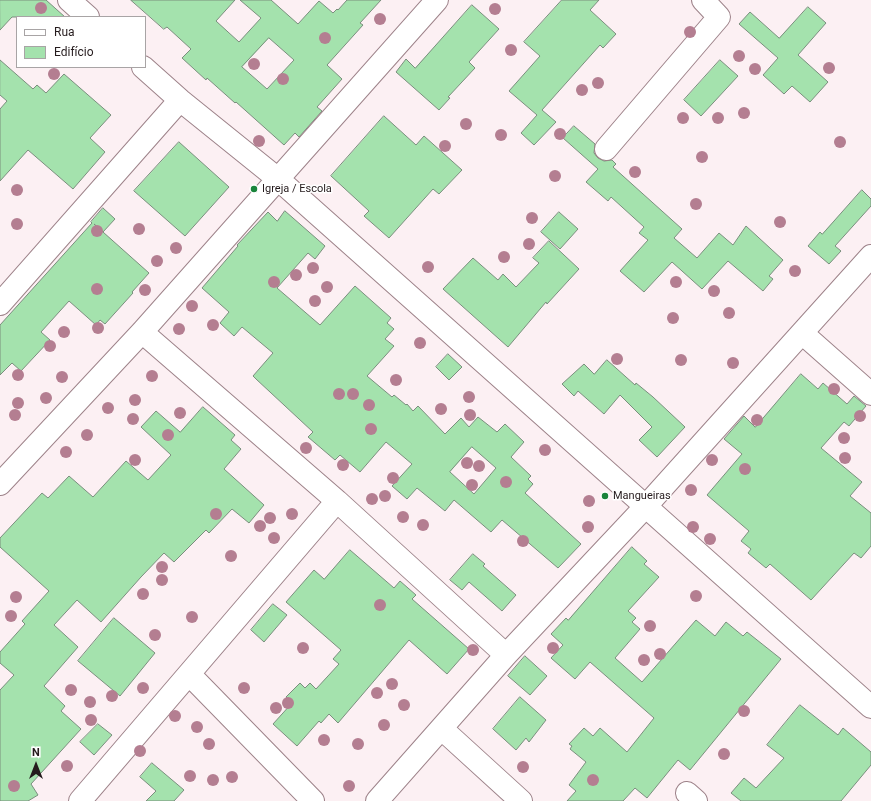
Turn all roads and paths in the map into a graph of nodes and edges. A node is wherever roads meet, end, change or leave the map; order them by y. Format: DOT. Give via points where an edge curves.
graph roads {
  1 [pos="70,0"];
  2 [pos="703,0"];
  3 [pos="428,3"];
  4 [pos="87,16"];
  5 [pos="144,68"];
  6 [pos="180,100"];
  7 [pos="606,149"];
  8 [pos="278,179"];
  9 [pos="871,256"];
  10 [pos="0,304"];
  11 [pos="142,332"];
  12 [pos="802,333"];
  13 [pos="871,394"];
  14 [pos="0,484"];
  15 [pos="337,501"];
  16 [pos="646,506"];
  17 [pos="506,655"];
  18 [pos="189,674"];
  19 [pos="871,707"];
  20 [pos="442,729"];
  21 [pos="80,801"];
  22 [pos="313,801"];
  23 [pos="377,801"];
  24 [pos="521,801"];
  1 -- 4 [label="street"];
  2 -- 7 [label="street" via="719,17"];
  3 -- 8 [label="street"];
  5 -- 6 [label="street"];
  6 -- 8 [label="street"];
  6 -- 10 [label="street"];
  8 -- 11 [label="street"];
  8 -- 16 [label="street"];
  9 -- 12 [label="street"];
  11 -- 14 [label="street"];
  11 -- 15 [label="street"];
  12 -- 13 [label="street"];
  12 -- 16 [label="street"];
  15 -- 17 [label="street"];
  15 -- 18 [label="street"];
  16 -- 17 [label="street"];
  16 -- 19 [label="street"];
  17 -- 20 [label="street"];
  18 -- 21 [label="street"];
  18 -- 22 [label="street"];
  20 -- 23 [label="street"];
  20 -- 24 [label="street"];
}
